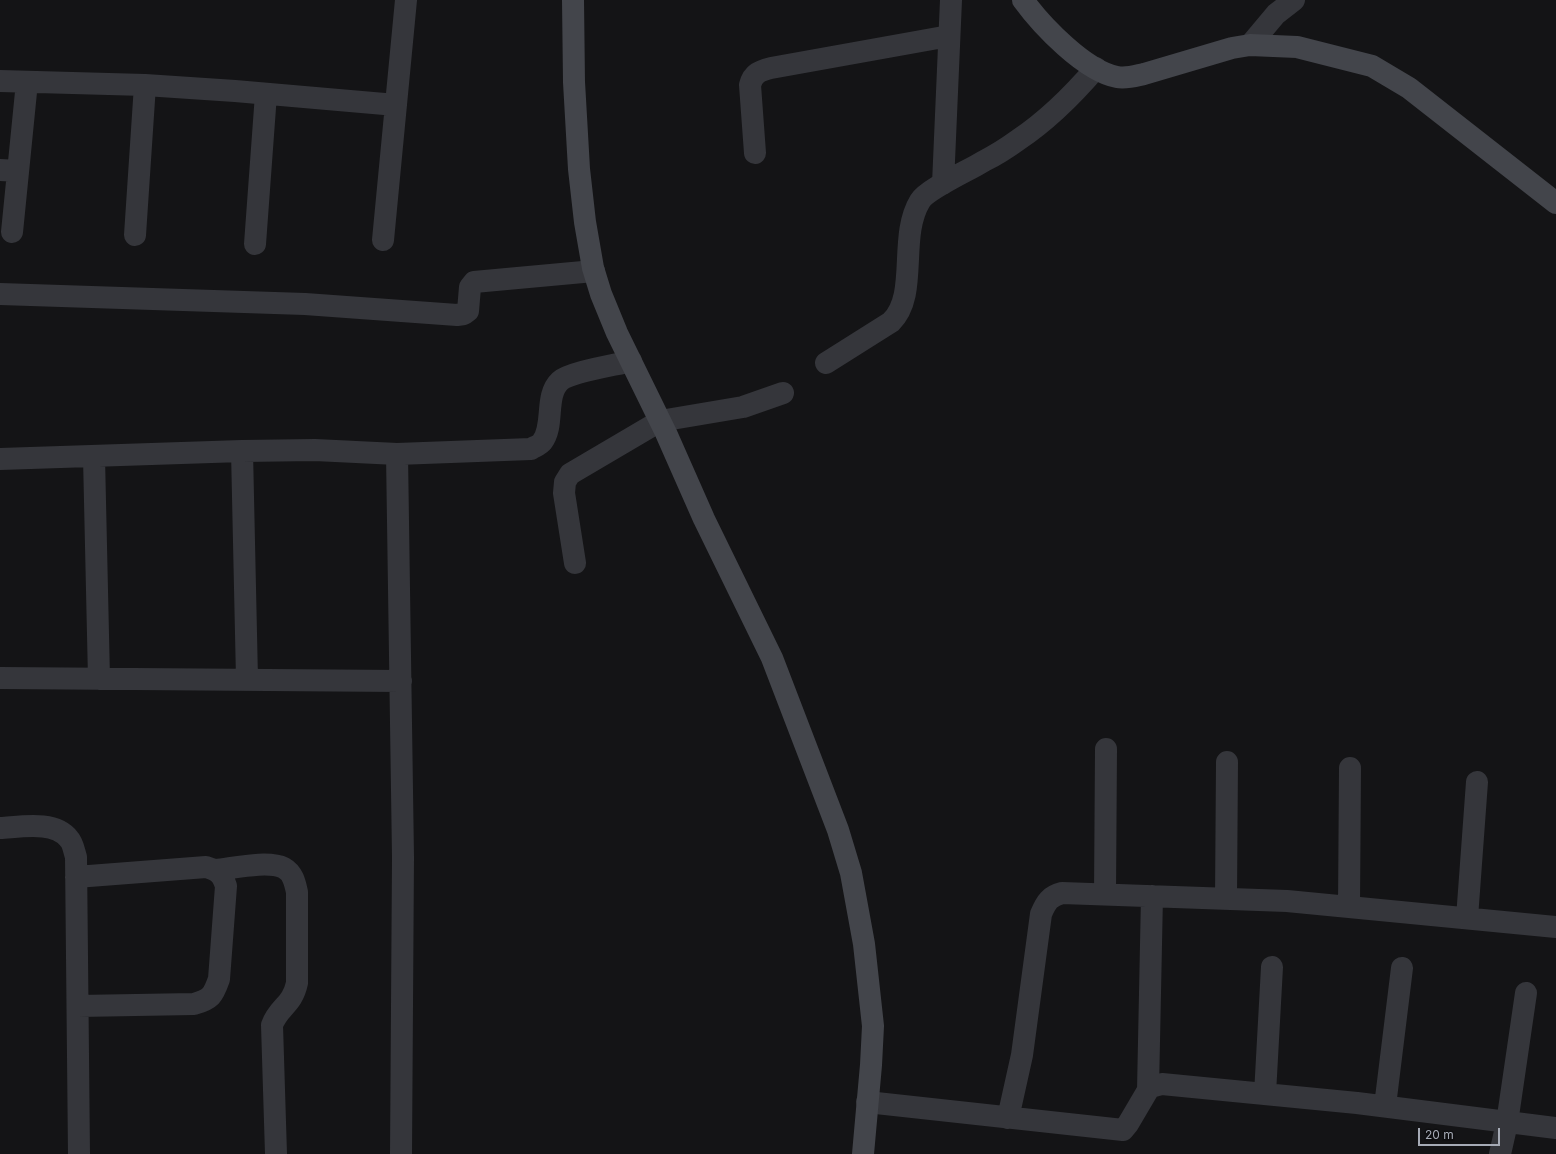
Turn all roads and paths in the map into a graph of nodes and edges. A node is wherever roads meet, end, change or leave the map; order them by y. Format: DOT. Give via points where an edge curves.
graph roads {
  1 [pos="406,0"];
  2 [pos="573,0"];
  3 [pos="951,0"];
  4 [pos="1023,0"];
  5 [pos="1294,0"];
  6 [pos="949,36"];
  7 [pos="1250,44"];
  8 [pos="1096,68"];
  9 [pos="0,81"];
  10 [pos="27,82"];
  11 [pos="145,85"];
  12 [pos="266,94"];
  13 [pos="396,105"];
  14 [pos="755,153"];
  15 [pos="9,171"];
  16 [pos="943,184"];
  17 [pos="1556,203"];
  18 [pos="12,232"];
  19 [pos="135,235"];
  20 [pos="383,240"];
  21 [pos="255,244"];
  22 [pos="594,271"];
  23 [pos="0,294"];
  24 [pos="631,361"];
  25 [pos="826,363"];
  26 [pos="783,393"];
  27 [pos="660,421"];
  28 [pos="242,451"];
  29 [pos="397,454"];
  30 [pos="94,457"];
  31 [pos="0,458"];
  32 [pos="575,563"];
  33 [pos="0,678"];
  34 [pos="99,679"];
  35 [pos="247,679"];
  36 [pos="401,681"];
  37 [pos="1106,749"];
  38 [pos="1227,762"];
  39 [pos="1350,768"];
  40 [pos="1477,782"];
  41 [pos="0,828"];
  42 [pos="216,870"];
  43 [pos="76,877"];
  44 [pos="1105,894"];
  45 [pos="1152,896"];
  46 [pos="1226,898"];
  47 [pos="1349,906"];
  48 [pos="1467,918"];
  49 [pos="1556,927"];
  50 [pos="1272,966"];
  51 [pos="1402,968"];
  52 [pos="1526,993"];
  53 [pos="78,1006"];
  54 [pos="1148,1090"];
  55 [pos="1265,1094"];
  56 [pos="867,1102"];
  57 [pos="1385,1106"];
  58 [pos="1008,1118"];
  59 [pos="1507,1123"];
  60 [pos="1556,1128"];
  61 [pos="80,1154"];
  62 [pos="276,1154"];
  63 [pos="401,1154"];
  64 [pos="863,1154"];
  65 [pos="1500,1154"];
  1 -- 13 [label="street"];
  2 -- 22 [label="main road" via="579,170"];
  3 -- 6 [label="street"];
  4 -- 8 [label="main road" via="1058,40"];
  5 -- 7 [label="street" via="1276,14"];
  6 -- 14 [label="street" via="757,72 750,85"];
  6 -- 16 [label="street"];
  7 -- 8 [label="main road" via="1130,77 1105,74"];
  7 -- 17 [label="main road" via="1297,47 1383,71 1409,88"];
  8 -- 16 [label="street" via="1054,114 1005,148"];
  9 -- 10 [label="street"];
  10 -- 11 [label="street"];
  10 -- 15 [label="street"];
  11 -- 12 [label="street"];
  11 -- 19 [label="street"];
  12 -- 13 [label="street"];
  12 -- 21 [label="street"];
  13 -- 20 [label="street"];
  15 -- 18 [label="street"];
  16 -- 25 [label="street" via="921,199 911,220 905,293 897,316"];
  22 -- 23 [label="street" via="474,282 470,286 468,311 457,315 305,304"];
  22 -- 24 [label="main road" via="601,294"];
  24 -- 27 [label="main road"];
  24 -- 29 [label="street" via="571,375 561,380 555,388 542,442 531,449"];
  26 -- 27 [label="street" via="743,407"];
  27 -- 32 [label="street" via="570,474 565,482 564,493"];
  27 -- 56 [label="main road" via="704,519 772,658 838,830 859,911 870,988 873,1026"];
  28 -- 29 [label="street" via="315,450"];
  28 -- 30 [label="street"];
  28 -- 35 [label="street"];
  29 -- 36 [label="street"];
  30 -- 31 [label="street"];
  30 -- 34 [label="street"];
  33 -- 34 [label="street"];
  34 -- 35 [label="street"];
  35 -- 36 [label="street"];
  36 -- 63 [label="street"];
  37 -- 44 [label="street"];
  38 -- 46 [label="street"];
  39 -- 47 [label="street"];
  40 -- 48 [label="street"];
  41 -- 43 [label="street" via="44,827 60,832 69,839 76,857"];
  42 -- 43 [label="street" via="206,867"];
  42 -- 53 [label="street" via="223,875 226,886 219,979 215,992 208,1000 194,1004"];
  42 -- 62 [label="street" via="270,865 284,868 295,881 297,983 295,994 272,1025"];
  43 -- 53 [label="street"];
  44 -- 45 [label="street"];
  44 -- 58 [label="street" via="1062,893 1053,896 1045,904 1041,914 1022,1055"];
  45 -- 46 [label="street"];
  45 -- 54 [label="street"];
  46 -- 47 [label="street"];
  47 -- 48 [label="street"];
  48 -- 49 [label="street"];
  50 -- 55 [label="street"];
  51 -- 57 [label="street"];
  52 -- 59 [label="street"];
  53 -- 61 [label="street"];
  54 -- 55 [label="street" via="1162,1084"];
  54 -- 58 [label="street" via="1122,1130"];
  55 -- 57 [label="street"];
  56 -- 58 [label="street"];
  56 -- 64 [label="main road"];
  57 -- 59 [label="street"];
  59 -- 60 [label="street"];
  59 -- 65 [label="street"];
}
